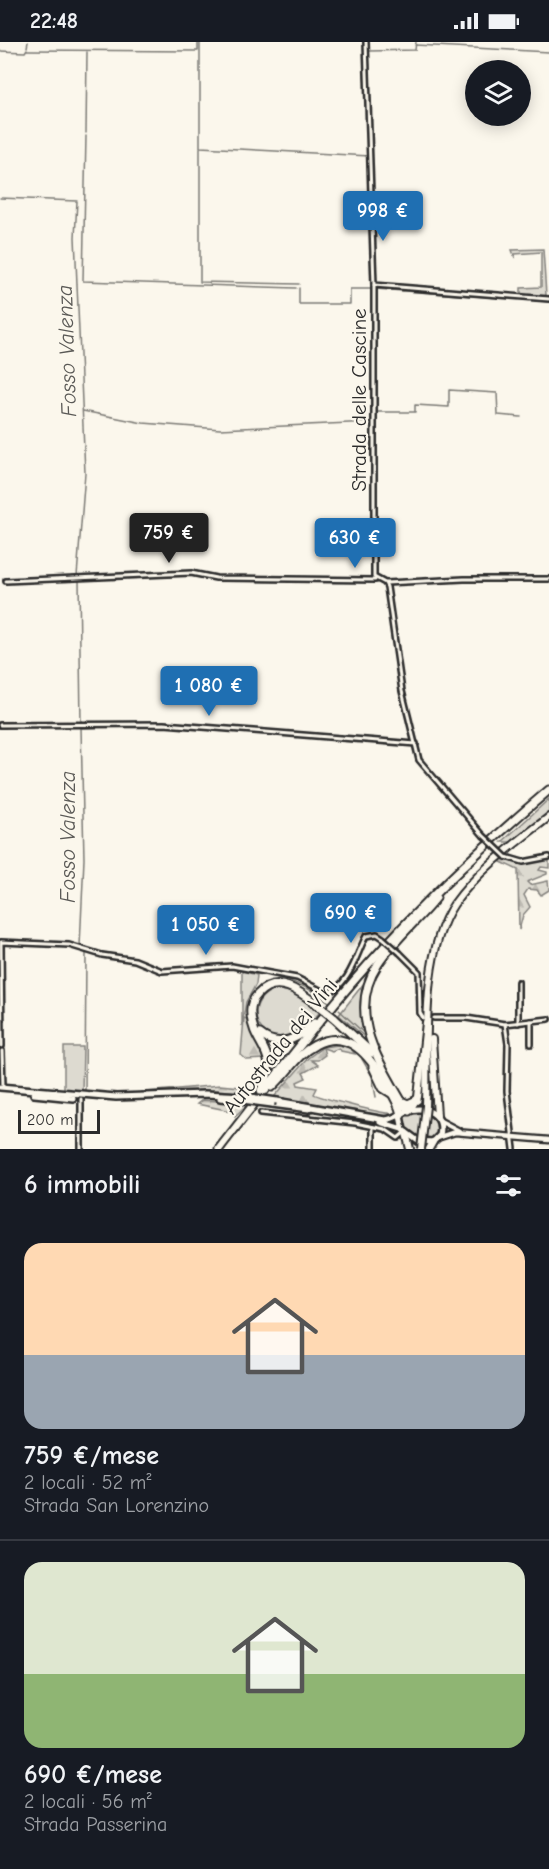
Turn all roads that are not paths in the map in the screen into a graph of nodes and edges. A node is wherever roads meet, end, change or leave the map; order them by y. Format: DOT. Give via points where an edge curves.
graph roads {
  1 [pos="366,42"];
  2 [pos="374,285"];
  3 [pos="549,299"];
  4 [pos="549,579"];
  5 [pos="376,580"];
  6 [pos="6,581"];
  7 [pos="386,584"];
  8 [pos="0,725"];
  9 [pos="416,744"];
  10 [pos="549,790"];
  11 [pos="549,796"];
  12 [pos="549,817"];
  13 [pos="549,857"];
  14 [pos="438,896"];
  15 [pos="1,942"];
  16 [pos="358,976"];
  17 [pos="518,982"];
  18 [pos="431,1014"];
  19 [pos="423,1018"];
  20 [pos="549,1019"];
  21 [pos="531,1021"];
  22 [pos="518,1023"];
  23 [pos="505,1024"];
  24 [pos="254,1026"];
  25 [pos="1,1032"];
  26 [pos="531,1044"];
  27 [pos="1,1049"];
  28 [pos="367,1049"];
  29 [pos="375,1060"];
  30 [pos="377,1068"];
  31 [pos="1,1088"];
  32 [pos="272,1088"];
  33 [pos="392,1093"];
  34 [pos="82,1098"];
  35 [pos="400,1099"];
  36 [pos="417,1100"];
  37 [pos="274,1102"];
  38 [pos="410,1110"];
  39 [pos="261,1113"];
  40 [pos="401,1116"];
  41 [pos="439,1118"];
  42 [pos="241,1121"];
  43 [pos="373,1127"];
  44 [pos="405,1132"];
  45 [pos="467,1132"];
  46 [pos="513,1137"];
  47 [pos="435,1140"];
  48 [pos="549,1140"];
  49 [pos="81,1149"];
  50 [pos="219,1149"];
  51 [pos="224,1149"];
  52 [pos="373,1149"];
  53 [pos="410,1149"];
  54 [pos="421,1149"];
  55 [pos="429,1149"];
  56 [pos="514,1149"];
  1 -- 2 [label="street, Strada delle Cascine"];
  2 -- 3 [label="street"];
  2 -- 5 [label="street, Strada delle Cascine"];
  4 -- 7 [label="street"];
  5 -- 6 [label="street" via="216,578 191,573"];
  5 -- 7 [label="street"];
  7 -- 9 [label="street" via="402,691"];
  8 -- 9 [label="street" via="164,724"];
  9 -- 13 [label="street, bridge" via="424,767 506,857 523,862"];
  10 -- 16 [label="highway, Autostrada dei Vini" via="449,880"];
  11 -- 14 [label="highway, Autostrada dei Vini"];
  12 -- 18 [label="highway" via="481,874 450,911 434,952"];
  14 -- 29 [label="highway" via="379,963 366,991 365,1024"];
  14 -- 32 [label="highway, Autostrada dei Vini" via="348,993"];
  15 -- 19 [label="street, bridge" via="69,945 135,960 162,971 232,966 297,978 326,993 349,971 366,936 373,933 419,972"];
  15 -- 25 [label="street"];
  16 -- 24 [label="highway" via="299,1036 272,1041"];
  16 -- 42 [label="highway, Autostrada dei Vini"];
  17 -- 22 [label="street"];
  18 -- 23 [label="street"];
  18 -- 36 [label="highway" via="424,1034"];
  18 -- 41 [label="highway"];
  18 -- 54 [label="highway, bridge"];
  20 -- 21 [label="street"];
  21 -- 22 [label="street"];
  21 -- 26 [label="street"];
  22 -- 23 [label="street"];
  23 -- 46 [label="street"];
  24 -- 28 [label="highway, bridge" via="252,1003 267,987 291,987 334,1018"];
  24 -- 42 [label="highway" via="268,1053 269,1068"];
  25 -- 27 [label="street"];
  27 -- 31 [label="street"];
  28 -- 29 [label="highway"];
  28 -- 30 [label="highway"];
  29 -- 30 [label="highway"];
  29 -- 32 [label="highway" via="347,1042 322,1042 300,1056"];
  29 -- 33 [label="highway" via="380,1084"];
  29 -- 35 [label="highway"];
  30 -- 33 [label="highway"];
  31 -- 34 [label="main road"];
  32 -- 51 [label="highway, Autostrada dei Vini"];
  33 -- 40 [label="highway"];
  34 -- 37 [label="main road, bridge" via="205,1094"];
  34 -- 49 [label="street"];
  35 -- 36 [label="highway" via="408,1104"];
  35 -- 38 [label="highway"];
  36 -- 38 [label="highway"];
  37 -- 40 [label="main road" via="381,1119"];
  37 -- 44 [label="main road" via="390,1124"];
  38 -- 40 [label="main road"];
  38 -- 41 [label="main road" via="427,1110"];
  39 -- 43 [label="street"];
  40 -- 44 [label="main road"];
  41 -- 45 [label="main road" via="450,1128"];
  41 -- 47 [label="main road" via="441,1130"];
  42 -- 50 [label="highway, Autostrada dei Vini"];
  43 -- 44 [label="street" via="397,1137"];
  43 -- 52 [label="street"];
  44 -- 47 [label="main road" via="418,1141"];
  44 -- 53 [label="highway"];
  45 -- 46 [label="main road"];
  45 -- 47 [label="main road" via="450,1133"];
  46 -- 48 [label="main road"];
  46 -- 56 [label="street"];
  47 -- 55 [label="highway"];
}
